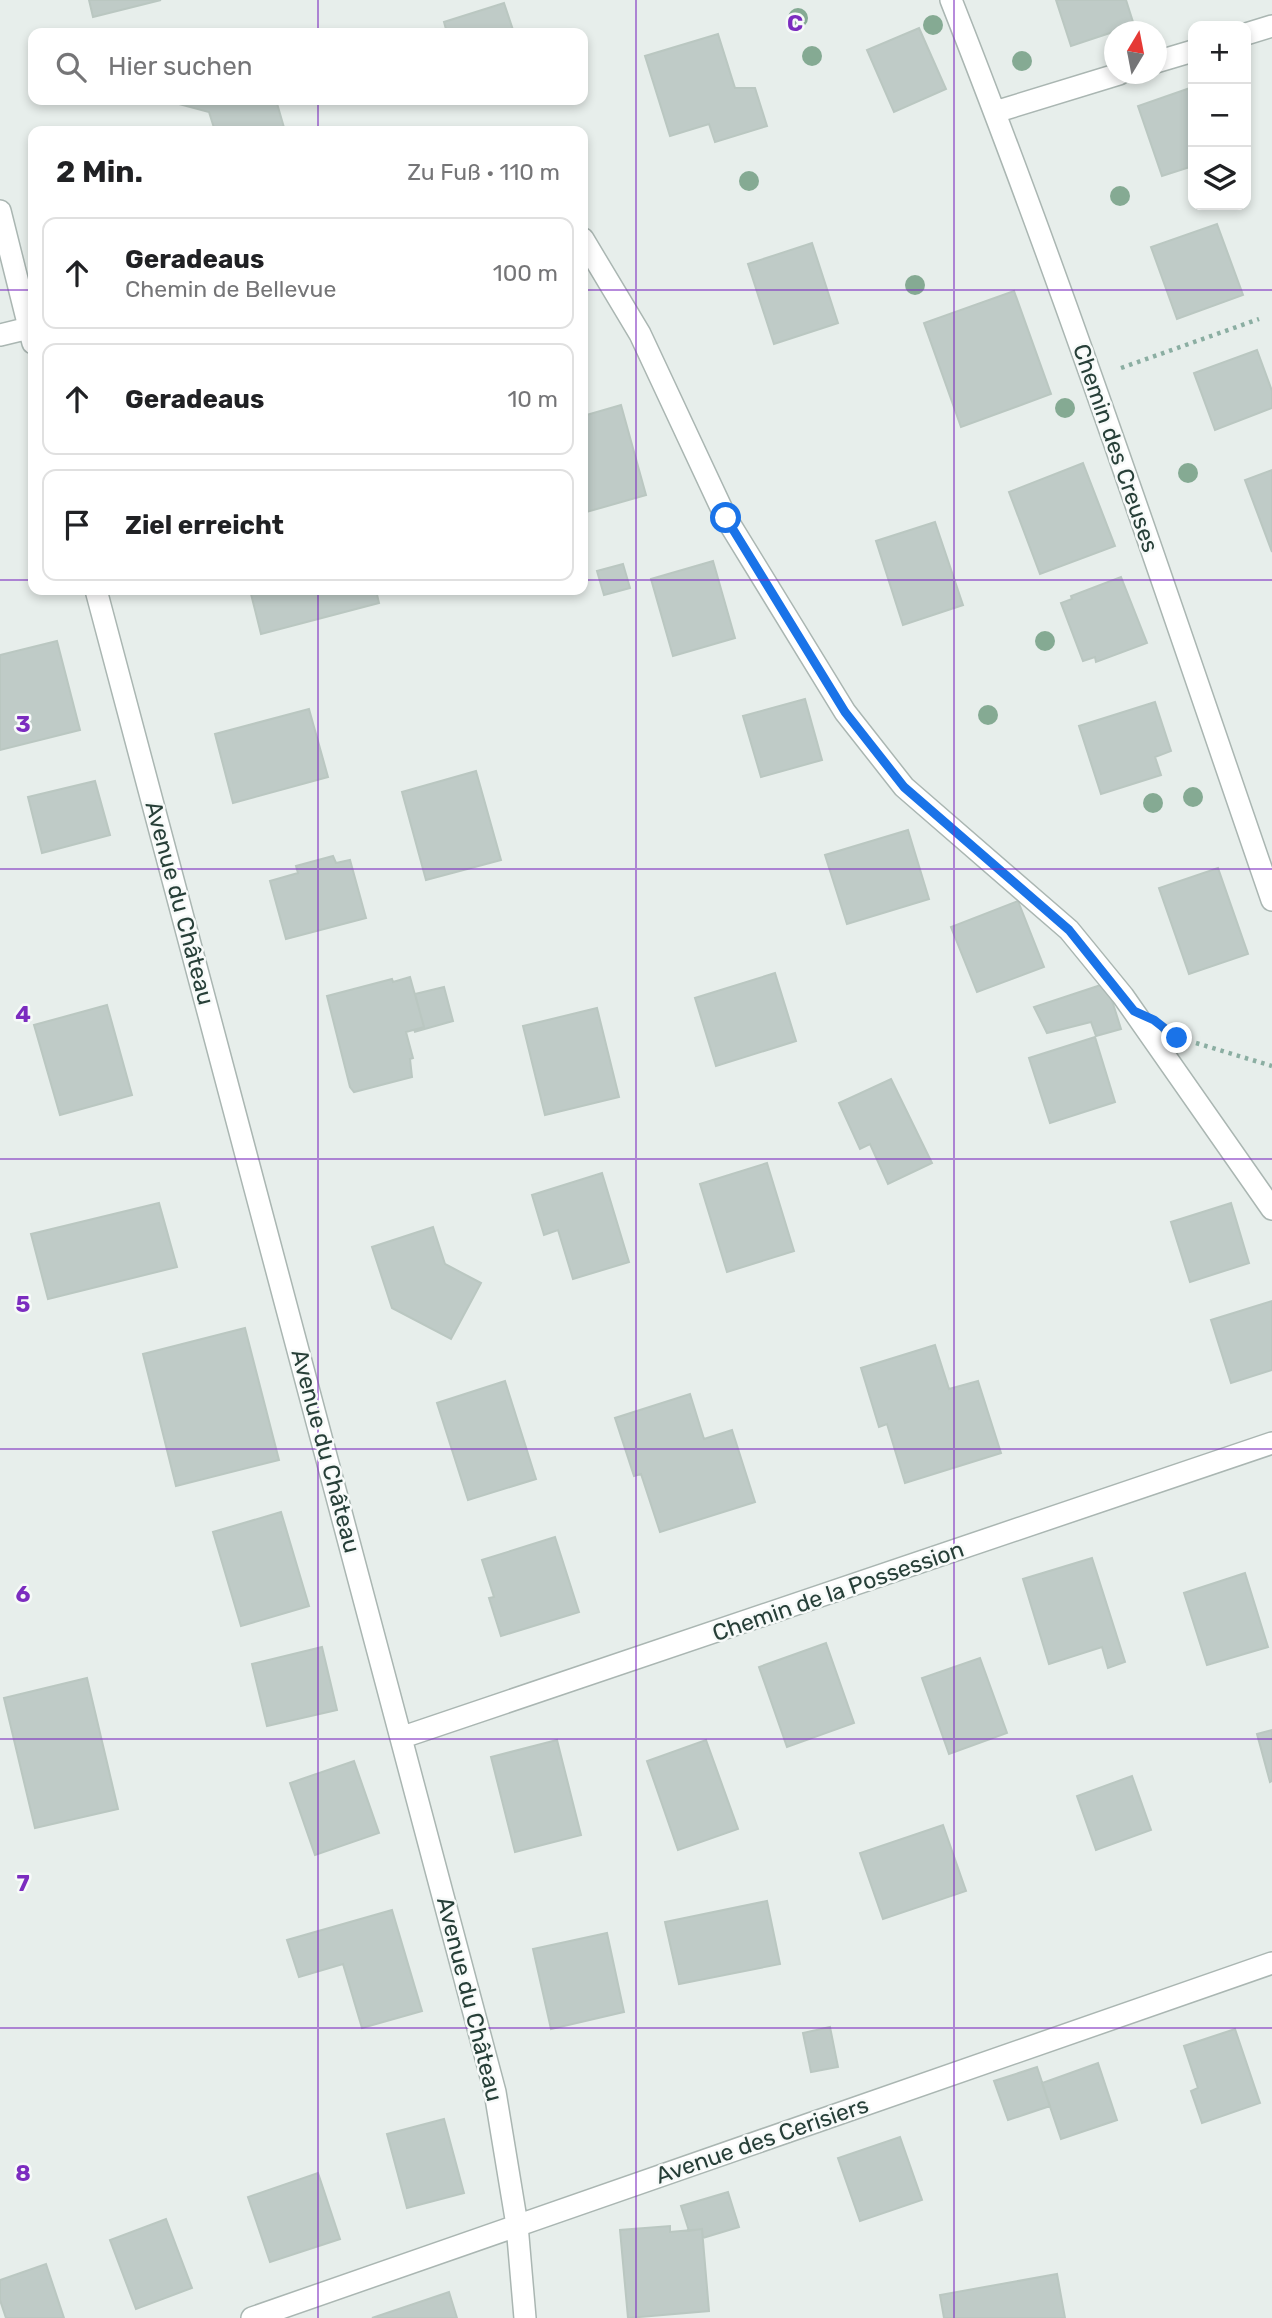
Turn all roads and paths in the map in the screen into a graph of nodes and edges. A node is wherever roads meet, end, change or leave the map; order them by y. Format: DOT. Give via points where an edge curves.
graph roads {
  1 [pos="951,0"];
  2 [pos="1272,26"];
  3 [pos="1251,32"];
  4 [pos="1188,53"];
  5 [pos="1167,59"];
  6 [pos="1104,79"];
  7 [pos="995,112"];
  8 [pos="0,211"];
  9 [pos="588,247"];
  10 [pos="28,318"];
  11 [pos="1259,319"];
  12 [pos="28,333"];
  13 [pos="0,335"];
  14 [pos="1119,369"];
  15 [pos="97,595"];
  16 [pos="1272,900"];
  17 [pos="1188,1041"];
  18 [pos="1272,1066"];
  19 [pos="1272,1209"];
  20 [pos="1272,1443"];
  21 [pos="403,1737"];
  22 [pos="1272,1963"];
  23 [pos="517,2225"];
  24 [pos="252,2318"];
  25 [pos="525,2318"];
  1 -- 7 [label="street, Chemin des Creuses"];
  2 -- 3 [label="street"];
  4 -- 5 [label="street"];
  6 -- 7 [label="street"];
  7 -- 16 [label="street, Chemin des Creuses"];
  8 -- 10 [label="street"];
  9 -- 19 [label="street" via="640,334 726,518 845,712 904,787 1069,930 1123,996"];
  11 -- 14 [label="path"];
  12 -- 13 [label="street"];
  15 -- 21 [label="street, Avenue du Château"];
  17 -- 18 [label="path"];
  20 -- 21 [label="street, Chemin de la Possession"];
  21 -- 23 [label="street, Avenue du Château" via="495,2092"];
  22 -- 23 [label="street, Avenue des Cerisiers"];
  23 -- 24 [label="street, Avenue des Cerisiers"];
  23 -- 25 [label="street, Avenue du Château"];
}
